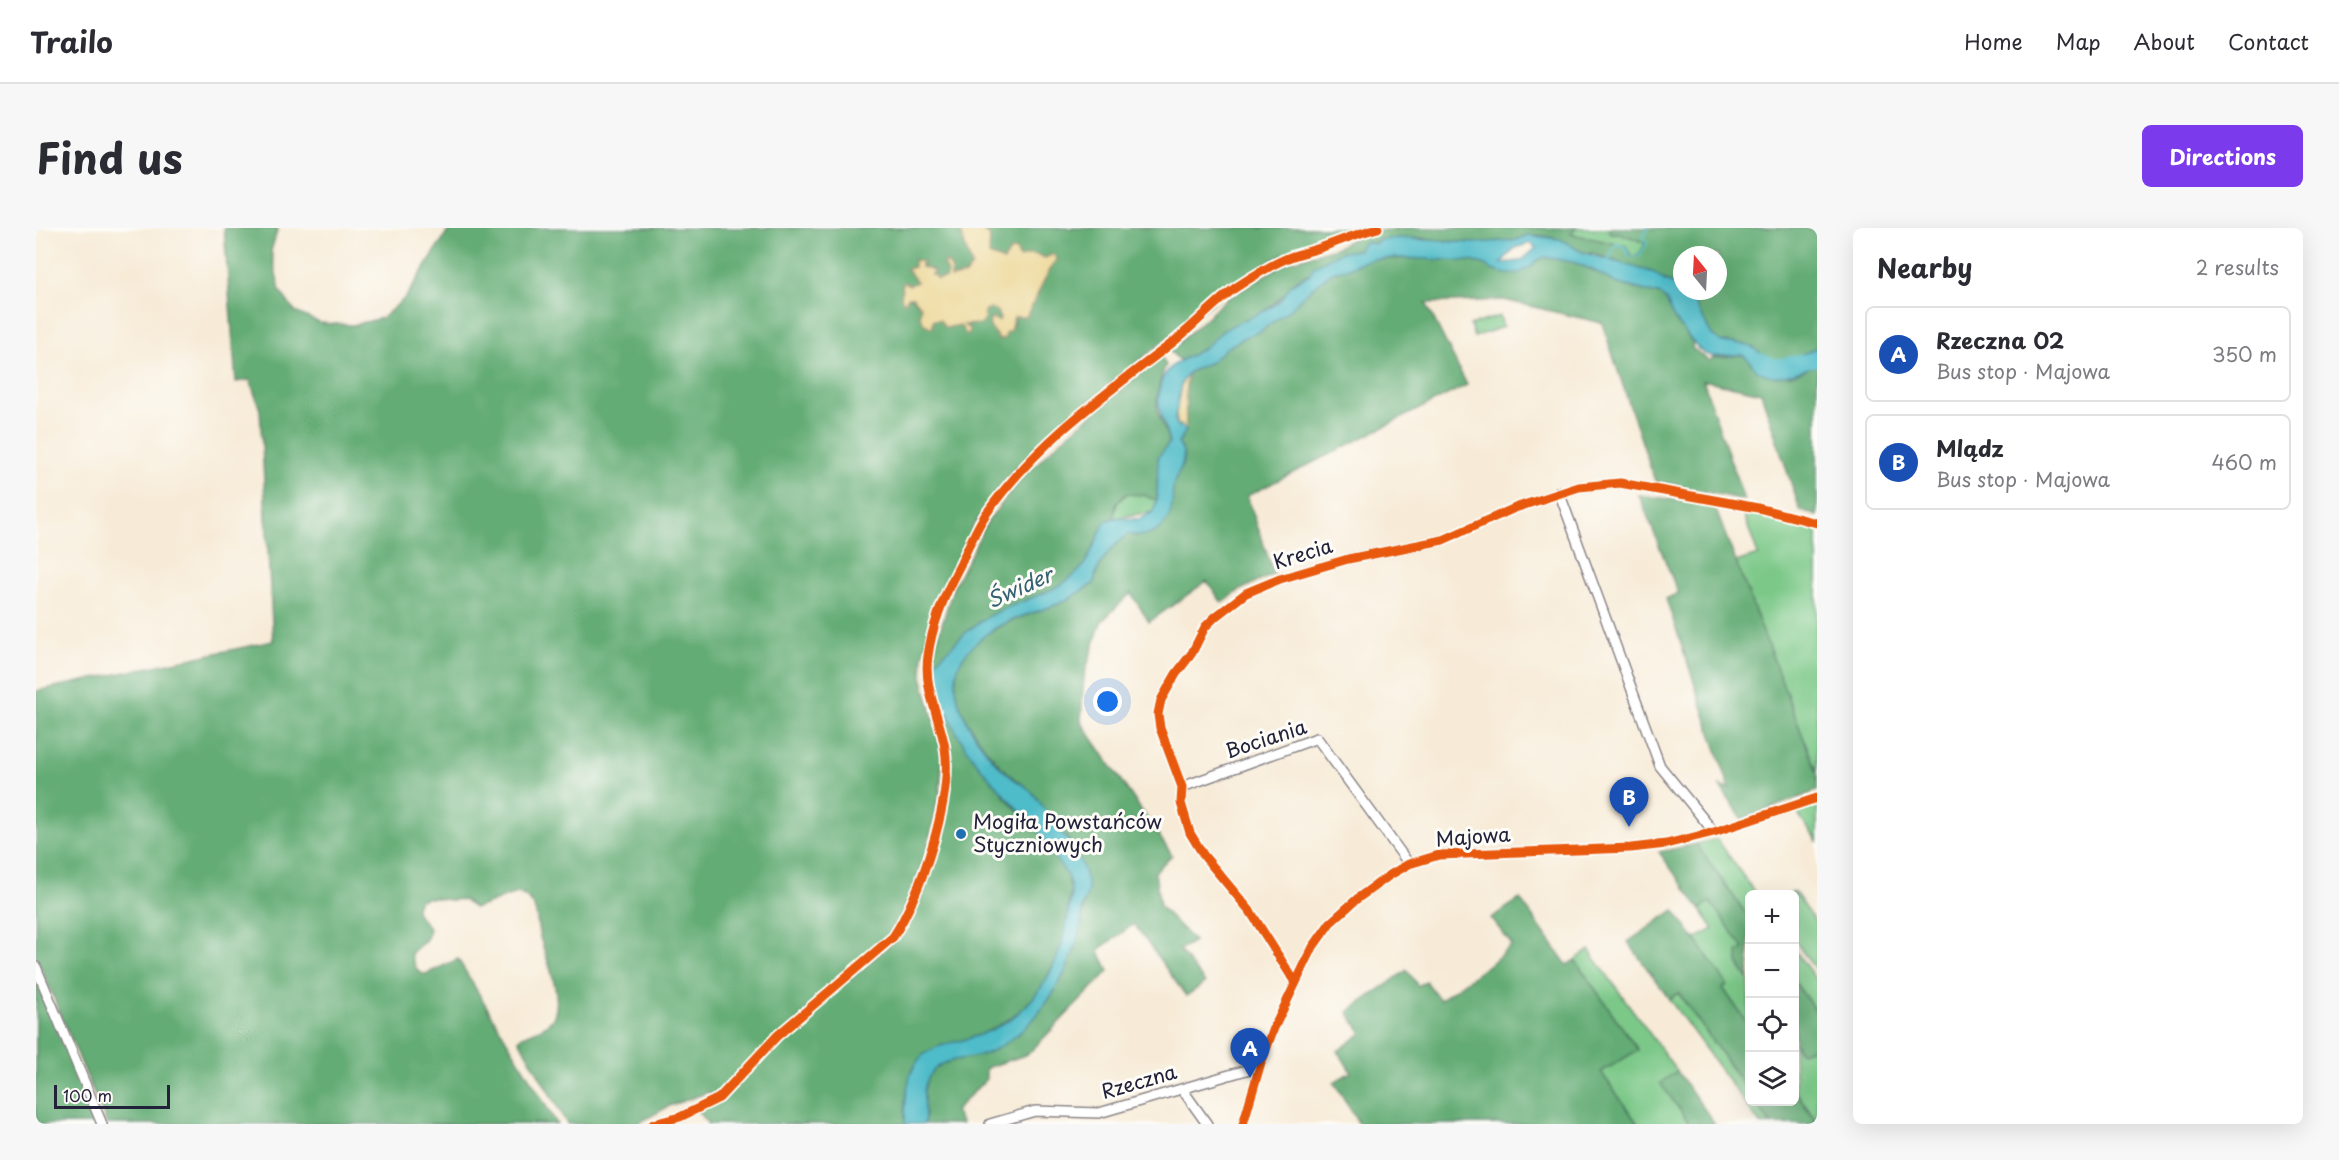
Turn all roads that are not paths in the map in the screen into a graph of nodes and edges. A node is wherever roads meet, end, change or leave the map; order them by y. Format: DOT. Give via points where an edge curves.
graph roads {
  1 [pos="1378,228"];
  2 [pos="1559,492"];
  3 [pos="1817,523"];
  4 [pos="1182,787"];
  5 [pos="1817,798"];
  6 [pos="1714,832"];
  7 [pos="1409,864"];
  8 [pos="36,967"];
  9 [pos="1294,981"];
  10 [pos="1260,1066"];
  11 [pos="1182,1089"];
  12 [pos="680,1118"];
  13 [pos="102,1124"];
  14 [pos="653,1124"];
  15 [pos="690,1124"];
  16 [pos="990,1124"];
  17 [pos="1207,1124"];
  18 [pos="1243,1124"];
  1 -- 12 [label="street" via="1291,257 1236,288 1054,438 996,501 948,588 928,655 926,676 945,747 946,767 931,850 914,900 893,937 777,1036 719,1098"];
  2 -- 3 [label="street, Krecia" via="1620,483"];
  2 -- 4 [label="street, Krecia" via="1443,540 1348,559 1280,579 1231,604 1205,627 1161,700 1160,728"];
  2 -- 6 [label="street" via="1660,766"];
  4 -- 7 [label="street, Bociania" via="1317,738"];
  4 -- 9 [label="street, Krecia" via="1181,803 1190,833 1250,911"];
  5 -- 6 [label="street, Majowa"];
  6 -- 7 [label="street, Majowa" via="1631,848 1439,855"];
  7 -- 9 [label="street, Majowa" via="1358,898 1330,923"];
  8 -- 13 [label="street"];
  9 -- 10 [label="street, Majowa"];
  10 -- 11 [label="street, Rzeczna"];
  10 -- 18 [label="street, Majowa"];
  11 -- 16 [label="street, Rzeczna" via="1099,1113 1035,1111"];
  11 -- 17 [label="street"];
  12 -- 14 [label="street"];
  12 -- 15 [label="street"];
}
